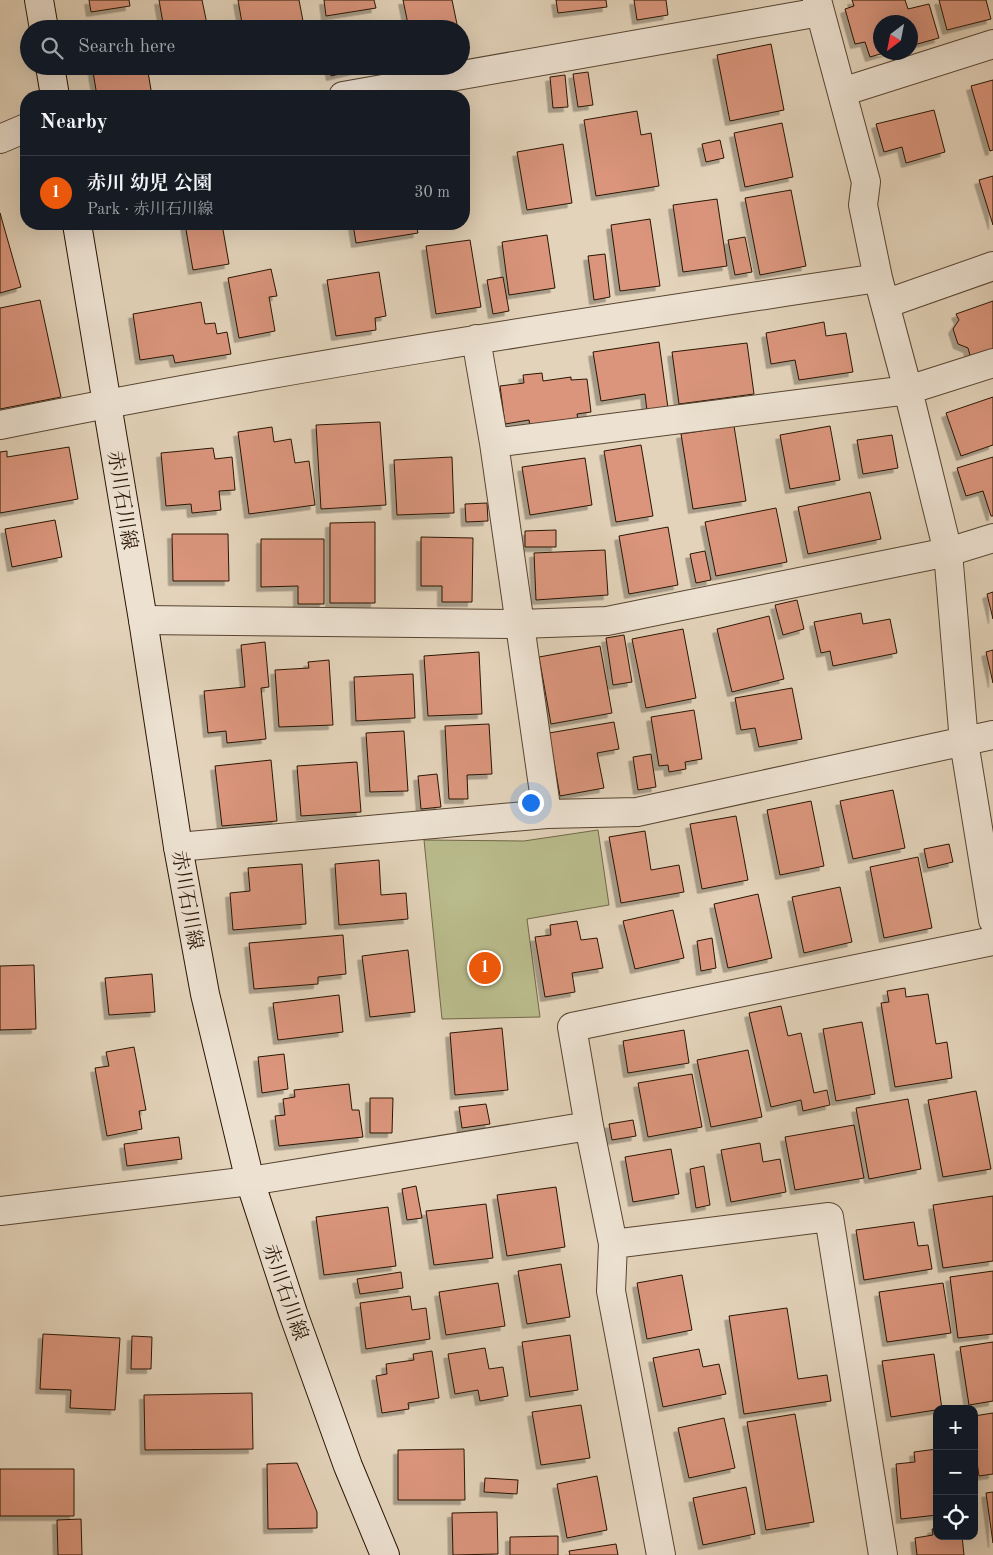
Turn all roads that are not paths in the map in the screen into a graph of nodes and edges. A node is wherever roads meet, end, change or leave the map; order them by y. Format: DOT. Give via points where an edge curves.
graph roads {
  1 [pos="39,0"];
  2 [pos="819,6"];
  3 [pos="42,20"];
  4 [pos="993,44"];
  5 [pos="470,72"];
  6 [pos="52,75"];
  7 [pos="454,75"];
  8 [pos="54,90"];
  9 [pos="375,90"];
  10 [pos="842,92"];
  11 [pos="20,131"];
  12 [pos="0,139"];
  13 [pos="78,230"];
  14 [pos="993,266"];
  15 [pos="878,278"];
  16 [pos="885,304"];
  17 [pos="476,339"];
  18 [pos="993,363"];
  19 [pos="908,390"];
  20 [pos="107,403"];
  21 [pos="0,425"];
  22 [pos="494,443"];
  23 [pos="993,538"];
  24 [pos="948,552"];
  25 [pos="143,620"];
  26 [pos="519,624"];
  27 [pos="993,735"];
  28 [pos="964,742"];
  29 [pos="547,814"];
  30 [pos="178,847"];
  31 [pos="993,920"];
  32 [pos="993,941"];
  33 [pos="589,1126"];
  34 [pos="250,1181"];
  35 [pos="0,1211"];
  36 [pos="613,1244"];
  37 [pos="385,1555"];
  38 [pos="661,1555"];
  39 [pos="883,1555"];
  1 -- 3 [label="street"];
  2 -- 5 [label="street"];
  2 -- 10 [label="street"];
  4 -- 10 [label="street"];
  6 -- 8 [label="street"];
  7 -- 9 [label="street"];
  10 -- 15 [label="street" via="866,182 863,205"];
  11 -- 12 [label="street"];
  13 -- 20 [label="street, 赤川石川線"];
  14 -- 16 [label="street"];
  15 -- 16 [label="street"];
  15 -- 17 [label="street"];
  16 -- 19 [label="street"];
  17 -- 20 [label="street"];
  17 -- 22 [label="street"];
  18 -- 19 [label="street"];
  19 -- 22 [label="street"];
  19 -- 24 [label="street"];
  20 -- 21 [label="street"];
  20 -- 25 [label="street, 赤川石川線"];
  22 -- 26 [label="street"];
  23 -- 24 [label="street"];
  24 -- 26 [label="street" via="607,621"];
  24 -- 28 [label="street"];
  25 -- 26 [label="street"];
  25 -- 30 [label="street, 赤川石川線"];
  26 -- 29 [label="street"];
  27 -- 28 [label="street"];
  28 -- 29 [label="street" via="637,812"];
  28 -- 31 [label="street"];
  29 -- 30 [label="street"];
  30 -- 34 [label="street, 赤川石川線" via="205,994"];
  32 -- 33 [label="street" via="572,1027"];
  33 -- 34 [label="street"];
  33 -- 36 [label="street"];
  34 -- 35 [label="street"];
  34 -- 37 [label="street, 赤川石川線" via="348,1466"];
  36 -- 38 [label="street" via="611,1290"];
  36 -- 39 [label="street" via="830,1217"];
}
